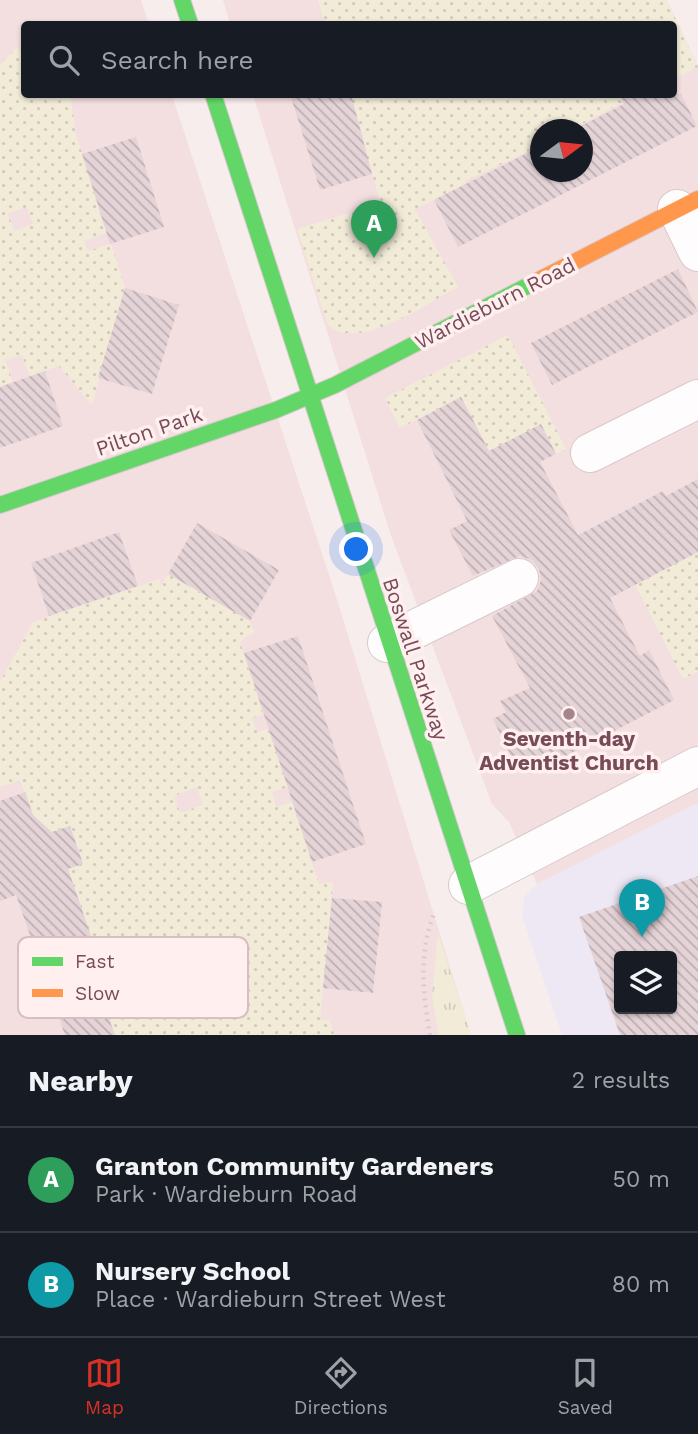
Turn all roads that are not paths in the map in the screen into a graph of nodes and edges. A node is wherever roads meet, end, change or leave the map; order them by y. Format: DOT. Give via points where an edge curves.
graph roads {
  1 [pos="182,0"];
  2 [pos="189,21"];
  3 [pos="214,98"];
  4 [pos="688,204"];
  5 [pos="698,252"];
  6 [pos="312,395"];
  7 [pos="698,399"];
  8 [pos="590,453"];
  9 [pos="0,505"];
  10 [pos="519,578"];
  11 [pos="387,643"];
  12 [pos="698,766"];
  13 [pos="468,885"];
  14 [pos="517,1035"];
  1 -- 2 [label="street"];
  3 -- 6 [label="street, Boswall Parkway"];
  4 -- 5 [label="street, Wardieburn Road"];
  4 -- 6 [label="street, Wardieburn Road"];
  6 -- 9 [label="street, Pilton Park"];
  6 -- 11 [label="street, Boswall Parkway"];
  7 -- 8 [label="street"];
  10 -- 11 [label="street"];
  11 -- 13 [label="street, Boswall Parkway"];
  12 -- 13 [label="street"];
  13 -- 14 [label="street, Boswall Parkway"];
}
